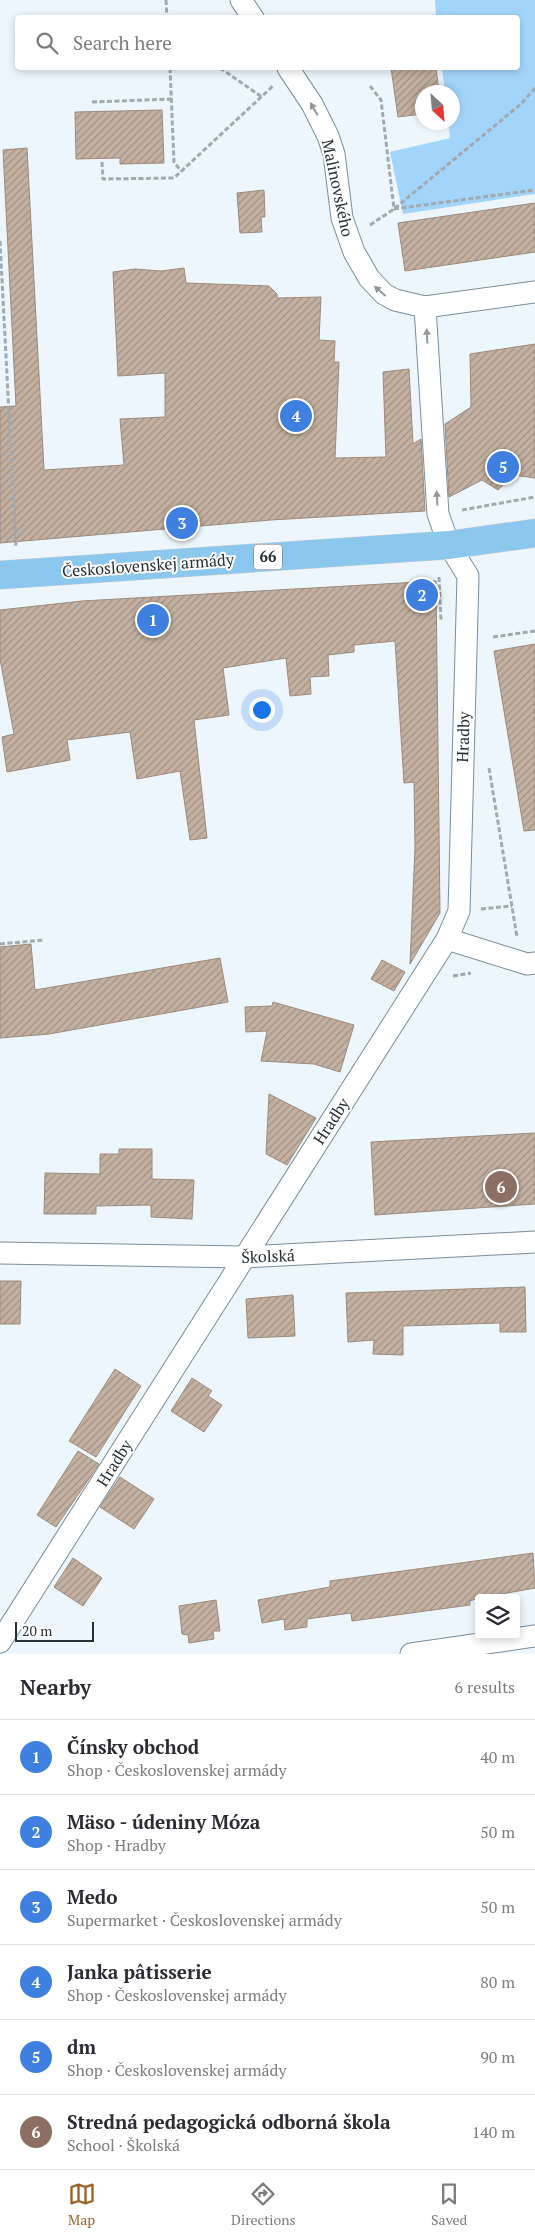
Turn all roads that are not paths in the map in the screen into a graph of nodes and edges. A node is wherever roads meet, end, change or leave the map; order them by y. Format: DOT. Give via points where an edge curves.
graph roads {
  1 [pos="241,0"];
  2 [pos="251,15"];
  3 [pos="290,70"];
  4 [pos="535,292"];
  5 [pos="425,307"];
  6 [pos="535,534"];
  7 [pos="449,545"];
  8 [pos="0,574"];
  9 [pos="447,939"];
  10 [pos="535,963"];
  11 [pos="535,1242"];
  12 [pos="0,1253"];
  13 [pos="244,1257"];
  14 [pos="535,1636"];
  15 [pos="0,1642"];
  16 [pos="411,1654"];
  1 -- 2 [label="street"];
  5 -- 3 [label="street, Malinovského, one-way" via="394,300 368,278 342,218 334,154 328,136"];
  4 -- 5 [label="street"];
  7 -- 5 [label="street, Hradby, one-way" via="438,514"];
  6 -- 7 [label="main road, Československej armády / 66"];
  7 -- 8 [label="main road, Československej armády / 66"];
  7 -- 9 [label="street, Hradby" via="468,576 459,911"];
  9 -- 10 [label="street" via="528,964"];
  9 -- 13 [label="street, Hradby"];
  11 -- 13 [label="street, Školská"];
  12 -- 13 [label="street, Školská"];
  13 -- 15 [label="street, Hradby"];
  14 -- 16 [label="street"];
}
